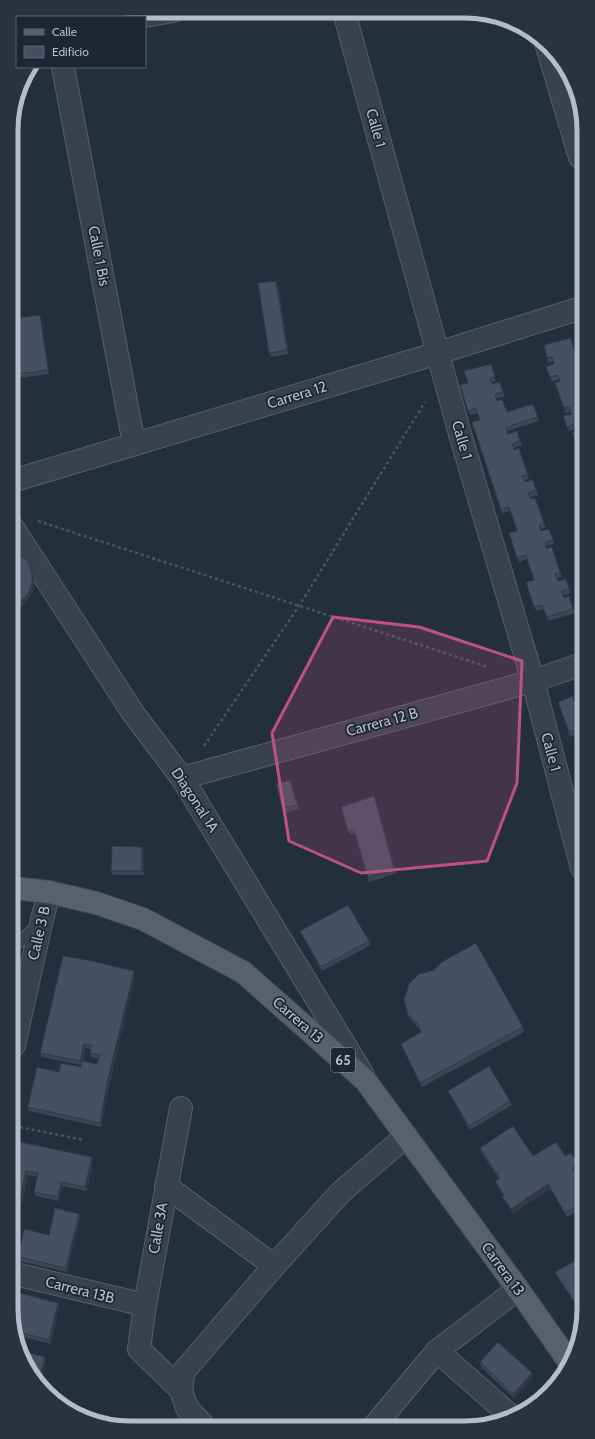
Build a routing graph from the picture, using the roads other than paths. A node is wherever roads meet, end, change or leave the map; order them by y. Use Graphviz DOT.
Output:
graph roads {
  1 [pos="346,18"];
  2 [pos="551,58"];
  3 [pos="63,68"];
  4 [pos="577,147"];
  5 [pos="577,310"];
  6 [pos="441,363"];
  7 [pos="134,444"];
  8 [pos="18,479"];
  9 [pos="18,537"];
  10 [pos="577,666"];
  11 [pos="533,681"];
  12 [pos="182,778"];
  13 [pos="577,835"];
  14 [pos="18,888"];
  15 [pos="49,892"];
  16 [pos="41,924"];
  17 [pos="18,943"];
  18 [pos="18,1027"];
  19 [pos="365,1080"];
  20 [pos="181,1108"];
  21 [pos="406,1136"];
  22 [pos="166,1186"];
  23 [pos="274,1266"];
  24 [pos="18,1275"];
  25 [pos="518,1289"];
  26 [pos="145,1306"];
  27 [pos="437,1351"];
  28 [pos="566,1357"];
  29 [pos="180,1390"];
  30 [pos="507,1412"];
  31 [pos="199,1421"];
  32 [pos="378,1421"];
  1 -- 6 [label="street, Calle 1"];
  2 -- 4 [label="street"];
  3 -- 7 [label="street, Calle 1 Bis"];
  5 -- 6 [label="street, Carrera 12"];
  6 -- 7 [label="street, Carrera 12"];
  6 -- 11 [label="street, Calle 1"];
  7 -- 8 [label="street, Carrera 12"];
  9 -- 12 [label="street, Diagonal 1A"];
  10 -- 11 [label="street, Carrera 12 B"];
  11 -- 12 [label="street, Carrera 12 B"];
  11 -- 13 [label="street, Calle 1"];
  12 -- 19 [label="street, Diagonal 1A"];
  14 -- 15 [label="main road, Carrera 13 / 65"];
  15 -- 16 [label="street, Calle 3 B"];
  15 -- 19 [label="main road, Carrera 13 / 65"];
  16 -- 17 [label="lane"];
  16 -- 18 [label="street, Calle 3 B"];
  19 -- 21 [label="main road, Carrera 13 / 65"];
  20 -- 22 [label="street, Calle 3A"];
  21 -- 23 [label="street"];
  21 -- 25 [label="main road, Carrera 13 / 65"];
  22 -- 23 [label="street"];
  22 -- 26 [label="street, Calle 3A"];
  23 -- 29 [label="street"];
  24 -- 26 [label="street, Carrera 13B"];
  25 -- 27 [label="street"];
  25 -- 28 [label="main road, Carrera 13 / 65"];
  26 -- 29 [label="street, Calle 3A"];
  27 -- 30 [label="street"];
  27 -- 32 [label="street"];
  29 -- 31 [label="street"];
}
